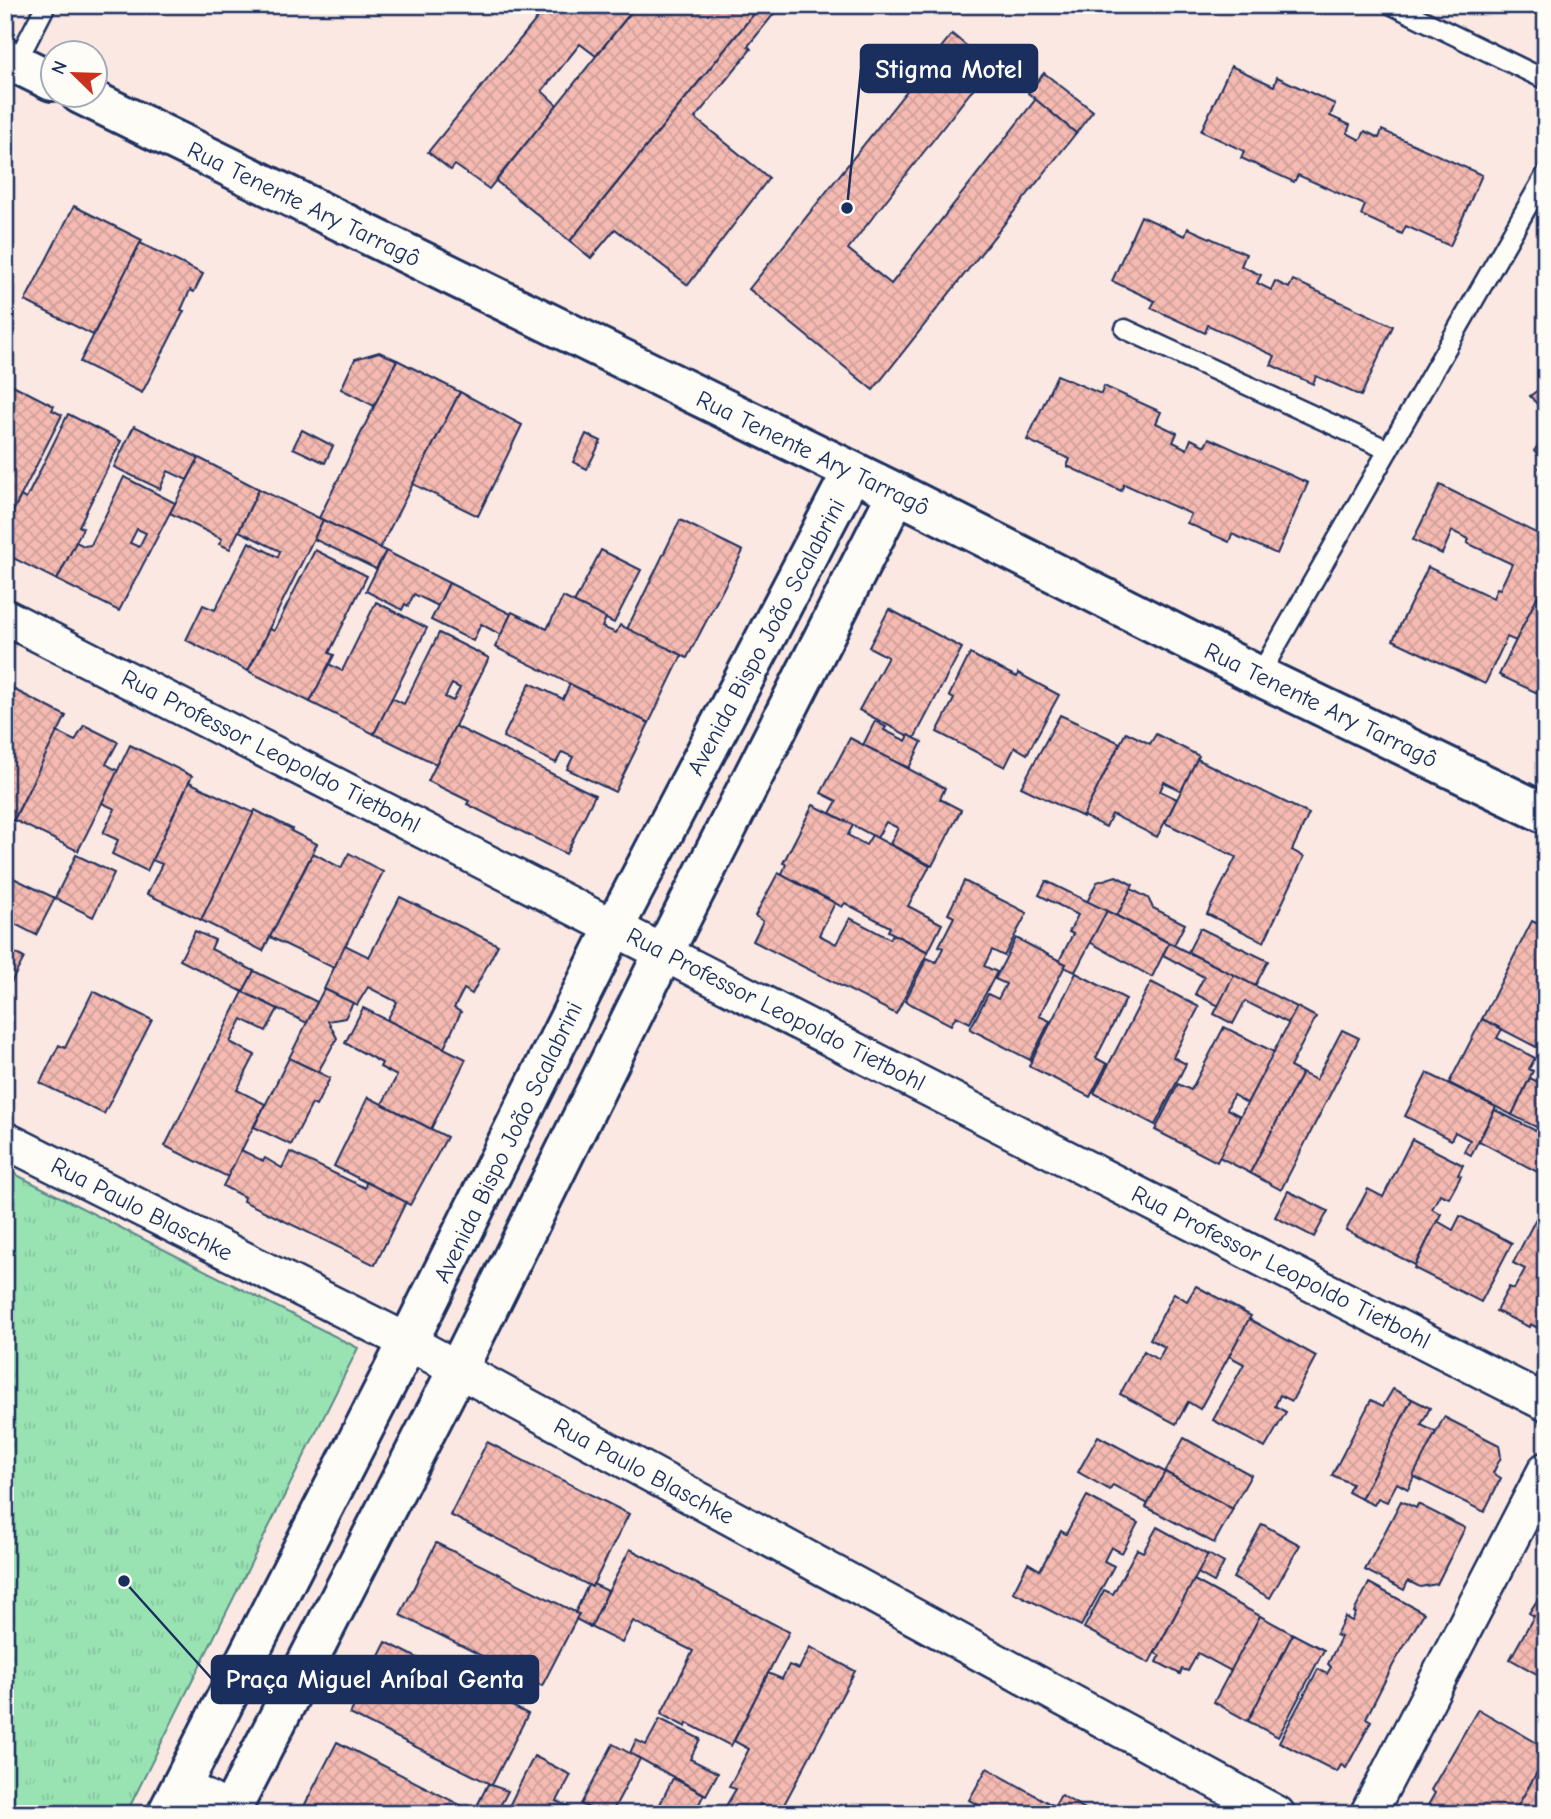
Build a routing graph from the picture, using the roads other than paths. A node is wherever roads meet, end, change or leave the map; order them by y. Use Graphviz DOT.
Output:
graph roads {
  1 [pos="46,5"];
  2 [pos="1392,5"];
  3 [pos="9,69"];
  4 [pos="38,77"];
  5 [pos="1546,80"];
  6 [pos="108,108"];
  7 [pos="1546,174"];
  8 [pos="1125,329"];
  9 [pos="1388,450"];
  10 [pos="852,472"];
  11 [pos="897,494"];
  12 [pos="5,617"];
  13 [pos="1259,676"];
  14 [pos="1546,814"];
  15 [pos="615,926"];
  16 [pos="664,951"];
  17 [pos="5,1140"];
  18 [pos="408,1342"];
  19 [pos="457,1369"];
  20 [pos="1546,1403"];
  21 [pos="1546,1470"];
  22 [pos="174,1800"];
  23 [pos="231,1813"];
  24 [pos="1277,1814"];
  25 [pos="1368,1814"];
  1 -- 3 [label="lane"];
  2 -- 5 [label="lane"];
  3 -- 4 [label="street"];
  6 -- 10 [label="street, Rua Tenente Ary Tarragô"];
  7 -- 9 [label="lane"];
  8 -- 9 [label="lane"];
  9 -- 13 [label="lane"];
  10 -- 11 [label="street, Rua Tenente Ary Tarragô"];
  10 -- 15 [label="street, Avenida Bispo João Scalabrini"];
  11 -- 13 [label="street, Rua Tenente Ary Tarragô"];
  11 -- 16 [label="street, Avenida Bispo João Scalabrini"];
  12 -- 15 [label="street, Rua Professor Leopoldo Tietbohl"];
  13 -- 14 [label="street, Rua Tenente Ary Tarragô"];
  15 -- 16 [label="street, Rua Professor Leopoldo Tietbohl"];
  15 -- 18 [label="street, Avenida Bispo João Scalabrini"];
  16 -- 19 [label="street, Avenida Bispo João Scalabrini"];
  16 -- 20 [label="street, Rua Professor Leopoldo Tietbohl"];
  17 -- 18 [label="street, Rua Paulo Blaschke"];
  18 -- 19 [label="street, Rua Paulo Blaschke"];
  18 -- 22 [label="street, Avenida Bispo João Scalabrini"];
  19 -- 23 [label="street, Avenida Bispo João Scalabrini"];
  19 -- 24 [label="street, Rua Paulo Blaschke"];
  21 -- 25 [label="street"];
  22 -- 23 [label="street"];
}
